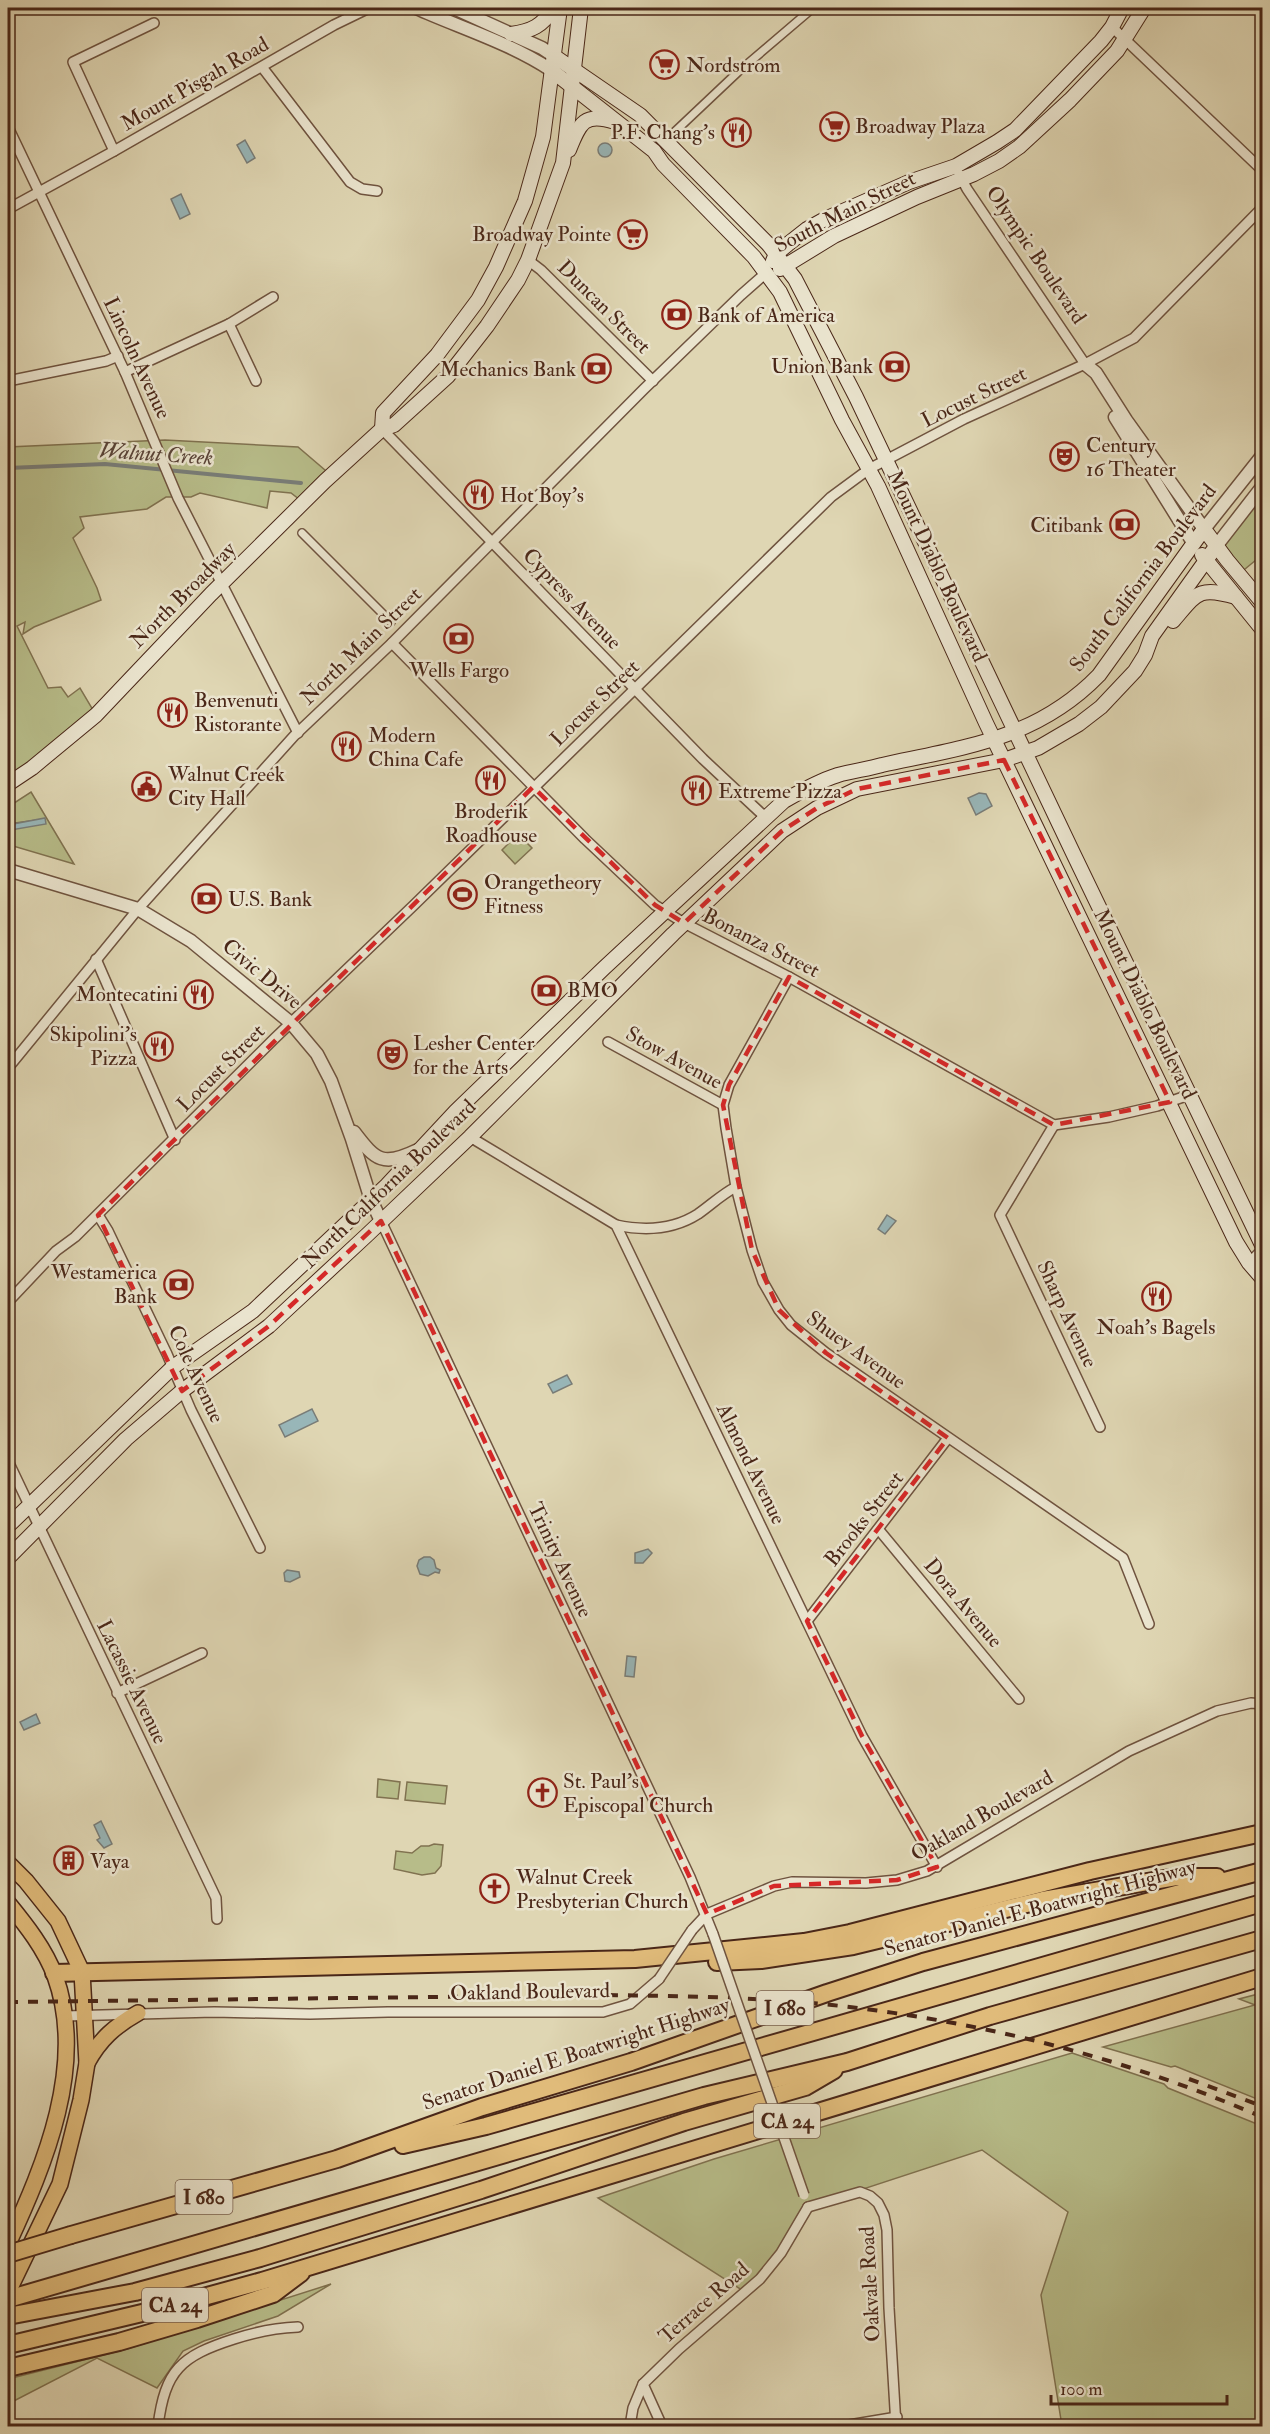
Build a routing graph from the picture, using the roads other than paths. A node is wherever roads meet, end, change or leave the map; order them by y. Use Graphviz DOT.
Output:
graph roads {
  1 [pos="369,8"];
  2 [pos="416,8"];
  3 [pos="454,8"];
  4 [pos="554,8"];
  5 [pos="560,8"];
  6 [pos="581,8"];
  7 [pos="813,8"];
  8 [pos="1122,8"];
  9 [pos="1144,8"];
  10 [pos="154,22"];
  11 [pos="1113,27"];
  12 [pos="511,34"];
  13 [pos="1126,39"];
  14 [pos="553,63"];
  15 [pos="262,67"];
  16 [pos="574,70"];
  17 [pos="572,85"];
  18 [pos="621,124"];
  19 [pos="8,127"];
  20 [pos="666,140"];
  21 [pos="114,151"];
  22 [pos="563,163"];
  23 [pos="956,166"];
  24 [pos="1263,170"];
  25 [pos="962,180"];
  26 [pos="377,191"];
  27 [pos="39,192"];
  28 [pos="1263,208"];
  29 [pos="8,209"];
  30 [pos="776,254"];
  31 [pos="528,260"];
  32 [pos="786,267"];
  33 [pos="766,273"];
  34 [pos="273,297"];
  35 [pos="229,324"];
  36 [pos="118,356"];
  37 [pos="1085,364"];
  38 [pos="125,372"];
  39 [pos="8,381"];
  40 [pos="256,381"];
  41 [pos="653,381"];
  42 [pos="381,429"];
  43 [pos="1263,456"];
  44 [pos="886,461"];
  45 [pos="870,469"];
  46 [pos="1263,487"];
  47 [pos="1204,529"];
  48 [pos="302,533"];
  49 [pos="493,543"];
  50 [pos="1194,544"];
  51 [pos="1217,545"];
  52 [pos="1206,560"];
  53 [pos="222,585"];
  54 [pos="1236,597"];
  55 [pos="1263,602"];
  56 [pos="391,622"];
  57 [pos="1263,628"];
  58 [pos="392,644"];
  59 [pos="1145,655"];
  60 [pos="635,689"];
  61 [pos="1015,732"];
  62 [pos="298,733"];
  63 [pos="994,740"];
  64 [pos="1025,753"];
  65 [pos="1004,760"];
  66 [pos="8,784"];
  67 [pos="533,788"];
  68 [pos="765,818"];
  69 [pos="8,870"];
  70 [pos="138,909"];
  71 [pos="665,913"];
  72 [pos="684,923"];
  73 [pos="96,959"];
  74 [pos="789,977"];
  75 [pos="291,1023"];
  76 [pos="608,1042"];
  77 [pos="8,1068"];
  78 [pos="1189,1095"];
  79 [pos="1170,1102"];
  80 [pos="723,1105"];
  81 [pos="346,1122"];
  82 [pos="1054,1125"];
  83 [pos="470,1137"];
  84 [pos="175,1140"];
  85 [pos="419,1150"];
  86 [pos="736,1187"];
  87 [pos="371,1200"];
  88 [pos="1247,1214"];
  89 [pos="98,1215"];
  90 [pos="1263,1220"];
  91 [pos="381,1221"];
  92 [pos="616,1225"];
  93 [pos="1263,1245"];
  94 [pos="1263,1250"];
  95 [pos="1249,1263"];
  96 [pos="1263,1278"];
  97 [pos="8,1302"];
  98 [pos="173,1367"];
  99 [pos="182,1391"];
  100 [pos="1100,1427"];
  101 [pos="948,1438"];
  102 [pos="8,1461"];
  103 [pos="29,1505"];
  104 [pos="8,1526"];
  105 [pos="39,1527"];
  106 [pos="879,1530"];
  107 [pos="260,1548"];
  108 [pos="8,1558"];
  109 [pos="807,1621"];
  110 [pos="1149,1624"];
  111 [pos="202,1653"];
  112 [pos="117,1693"];
  113 [pos="1019,1699"];
  114 [pos="1263,1704"];
  115 [pos="1263,1833"];
  116 [pos="8,1863"];
  117 [pos="937,1867"];
  118 [pos="1263,1871"];
  119 [pos="1239,1877"];
  120 [pos="8,1903"];
  121 [pos="1263,1904"];
  122 [pos="707,1914"];
  123 [pos="217,1919"];
  124 [pos="1263,1939"];
  125 [pos="635,1959"];
  126 [pos="82,1972"];
  127 [pos="54,1973"];
  128 [pos="1263,1977"];
  129 [pos="138,2013"];
  130 [pos="86,2014"];
  131 [pos="65,2016"];
  132 [pos="847,2062"];
  133 [pos="87,2063"];
  134 [pos="337,2159"];
  135 [pos="808,2207"];
  136 [pos="8,2244"];
  137 [pos="8,2253"];
  138 [pos="312,2266"];
  139 [pos="8,2292"];
  140 [pos="8,2299"];
  141 [pos="8,2316"];
  142 [pos="298,2327"];
  143 [pos="8,2344"];
  144 [pos="15,2366"];
  145 [pos="643,2384"];
  146 [pos="896,2422"];
  147 [pos="158,2427"];
  148 [pos="630,2427"];
  149 [pos="662,2427"];
  150 [pos="843,2427"];
  1 -- 15 [label="street, Mount Pisgah Road"];
  2 -- 14 [label="street, Mount Diablo Boulevard"];
  3 -- 12 [label="street, Mount Diablo Boulevard"];
  4 -- 12 [label="main road"];
  5 -- 14 [label="main road, North Broadway"];
  6 -- 16 [label="main road, North Broadway"];
  7 -- 20 [label="street"];
  8 -- 11 [label="main road, South Main Street"];
  9 -- 13 [label="main road, South Main Street"];
  10 -- 21 [label="street"];
  11 -- 13 [label="street"];
  11 -- 23 [label="main road, South Main Street"];
  12 -- 14 [label="street, Mount Diablo Boulevard"];
  13 -- 24 [label="street"];
  13 -- 25 [label="main road, South Main Street"];
  14 -- 16 [label="main road, Mount Diablo Boulevard"];
  14 -- 17 [label="main road, Mount Diablo Boulevard"];
  14 -- 42 [label="main road, North Broadway"];
  15 -- 21 [label="street, Mount Pisgah Road"];
  15 -- 26 [label="street"];
  16 -- 17 [label="main road, North Broadway"];
  16 -- 20 [label="main road, Mount Diablo Boulevard"];
  17 -- 18 [label="main road, Mount Diablo Boulevard"];
  17 -- 22 [label="main road, North Broadway"];
  18 -- 22 [label="main road"];
  18 -- 33 [label="main road, Mount Diablo Boulevard"];
  19 -- 27 [label="street, Lincoln Avenue"];
  20 -- 30 [label="main road, Mount Diablo Boulevard"];
  21 -- 27 [label="street, Mount Pisgah Road"];
  22 -- 31 [label="main road, North Broadway"];
  23 -- 25 [label="street, Olympic Boulevard"];
  23 -- 30 [label="main road, South Main Street"];
  25 -- 32 [label="main road, South Main Street"];
  25 -- 37 [label="street, Olympic Boulevard"];
  27 -- 29 [label="street, Mount Pisgah Road"];
  27 -- 36 [label="street, Lincoln Avenue"];
  28 -- 37 [label="street, Locust Street"];
  30 -- 32 [label="main road, Mount Diablo Boulevard"];
  30 -- 33 [label="main road, South Main Street"];
  31 -- 41 [label="street, Duncan Street"];
  31 -- 42 [label="main road, North Broadway"];
  32 -- 33 [label="main road, South Main Street"];
  32 -- 44 [label="main road, Mount Diablo Boulevard"];
  33 -- 41 [label="street, North Main Street"];
  33 -- 45 [label="main road, Mount Diablo Boulevard"];
  34 -- 35 [label="street"];
  35 -- 38 [label="street"];
  35 -- 40 [label="street"];
  36 -- 38 [label="street, Lincoln Avenue"];
  36 -- 39 [label="street"];
  37 -- 44 [label="street, Locust Street"];
  37 -- 47 [label="street, Olympic Boulevard"];
  37 -- 50 [label="street, Olympic Boulevard"];
  38 -- 53 [label="street, Lincoln Avenue"];
  41 -- 49 [label="street, North Main Street"];
  42 -- 49 [label="street, Cypress Avenue"];
  42 -- 53 [label="main road, North Broadway"];
  43 -- 47 [label="street, South California Boulevard"];
  44 -- 45 [label="street, Locust Street"];
  44 -- 61 [label="main road, Mount Diablo Boulevard"];
  45 -- 60 [label="street, Locust Street"];
  45 -- 63 [label="main road, Mount Diablo Boulevard"];
  46 -- 51 [label="street, South California Boulevard"];
  47 -- 50 [label="main road, South California Boulevard"];
  47 -- 51 [label="main road, Olympic Boulevard"];
  48 -- 56 [label="street"];
  49 -- 58 [label="street, North Main Street"];
  49 -- 60 [label="street, Cypress Avenue"];
  50 -- 52 [label="main road, Olympic Boulevard"];
  50 -- 61 [label="main road, South California Boulevard"];
  51 -- 52 [label="main road, South California Boulevard"];
  51 -- 55 [label="main road, Olympic Boulevard"];
  52 -- 54 [label="main road, Olympic Boulevard"];
  52 -- 59 [label="main road, South California Boulevard"];
  53 -- 62 [label="street, Lincoln Avenue"];
  53 -- 66 [label="main road, North Broadway"];
  54 -- 57 [label="main road, Olympic Boulevard"];
  54 -- 59 [label="main road"];
  58 -- 62 [label="street, North Main Street"];
  58 -- 67 [label="street, Bonanza Street"];
  59 -- 64 [label="main road, South California Boulevard"];
  60 -- 67 [label="street, Locust Street"];
  60 -- 68 [label="street, Cypress Avenue"];
  61 -- 63 [label="main road, North California Boulevard"];
  61 -- 64 [label="main road, Mount Diablo Boulevard"];
  62 -- 70 [label="street, North Main Street"];
  63 -- 65 [label="main road, Mount Diablo Boulevard"];
  63 -- 68 [label="main road, North California Boulevard"];
  64 -- 65 [label="main road, North California Boulevard"];
  64 -- 78 [label="main road, Mount Diablo Boulevard"];
  65 -- 72 [label="main road, North California Boulevard"];
  65 -- 79 [label="main road, Mount Diablo Boulevard"];
  67 -- 71 [label="street, Bonanza Street"];
  67 -- 75 [label="street, Locust Street"];
  68 -- 71 [label="main road, North California Boulevard"];
  69 -- 70 [label="street, Civic Drive"];
  70 -- 73 [label="street, North Main Street"];
  70 -- 75 [label="street, Civic Drive"];
  71 -- 72 [label="street, Bonanza Street"];
  71 -- 85 [label="main road, North California Boulevard"];
  72 -- 74 [label="street, Bonanza Street"];
  72 -- 83 [label="main road, North California Boulevard"];
  73 -- 77 [label="street, North Main Street"];
  73 -- 84 [label="street"];
  74 -- 80 [label="street, Shuey Avenue"];
  74 -- 82 [label="street, Bonanza Street"];
  75 -- 81 [label="street, Civic Drive"];
  75 -- 84 [label="street, Locust Street"];
  76 -- 80 [label="street, Stow Avenue"];
  78 -- 79 [label="street"];
  78 -- 88 [label="main road, Mount Diablo Boulevard"];
  79 -- 82 [label="street"];
  79 -- 95 [label="main road, Mount Diablo Boulevard"];
  80 -- 86 [label="street, Shuey Avenue"];
  81 -- 85 [label="street"];
  81 -- 87 [label="street, Civic Drive"];
  82 -- 100 [label="street, Sharp Avenue"];
  83 -- 91 [label="main road, North California Boulevard"];
  83 -- 92 [label="street"];
  84 -- 89 [label="street, Locust Street"];
  85 -- 87 [label="main road, North California Boulevard"];
  86 -- 92 [label="street"];
  86 -- 101 [label="street, Shuey Avenue"];
  87 -- 91 [label="street, Civic Drive"];
  87 -- 98 [label="main road, North California Boulevard"];
  88 -- 90 [label="main road"];
  88 -- 93 [label="main road, Mount Diablo Boulevard"];
  89 -- 97 [label="street, Locust Street"];
  89 -- 98 [label="street, Cole Avenue"];
  91 -- 99 [label="main road, North California Boulevard"];
  91 -- 122 [label="street, Trinity Avenue"];
  92 -- 109 [label="street, Almond Avenue"];
  94 -- 95 [label="street"];
  95 -- 96 [label="main road, Mount Diablo Boulevard"];
  98 -- 99 [label="street, Cole Avenue"];
  98 -- 103 [label="main road, North California Boulevard"];
  99 -- 105 [label="main road, North California Boulevard"];
  99 -- 107 [label="street, Cole Avenue"];
  101 -- 106 [label="street, Brooks Street"];
  101 -- 110 [label="street, Shuey Avenue"];
  102 -- 103 [label="street, Lacassie Avenue"];
  103 -- 104 [label="main road, North California Boulevard"];
  103 -- 105 [label="street, Lacassie Avenue"];
  105 -- 108 [label="main road, North California Boulevard"];
  105 -- 112 [label="street, Lacassie Avenue"];
  106 -- 109 [label="street, Brooks Street"];
  106 -- 113 [label="street, Dora Avenue"];
  109 -- 117 [label="street, Almond Avenue"];
  111 -- 112 [label="street"];
  112 -- 123 [label="street, Lacassie Avenue"];
  114 -- 117 [label="street, Oakland Boulevard"];
  115 -- 125 [label="highway"];
  116 -- 126 [label="highway"];
  117 -- 122 [label="street, Oakland Boulevard"];
  118 -- 119 [label="highway, Senator Daniel E Boatwright Highway / I 680"];
  119 -- 125 [label="highway"];
  119 -- 134 [label="highway, Senator Daniel E Boatwright Highway / I 680"];
  120 -- 127 [label="highway"];
  121 -- 134 [label="highway"];
  122 -- 129 [label="street, Oakland Boulevard, bridge"];
  122 -- 135 [label="street, bridge"];
  124 -- 132 [label="highway, I 680"];
  125 -- 126 [label="highway"];
  126 -- 127 [label="highway"];
  126 -- 130 [label="highway"];
  127 -- 131 [label="highway"];
  128 -- 138 [label="highway, CA 24"];
  129 -- 130 [label="street, Oakland Boulevard"];
  129 -- 133 [label="highway"];
  130 -- 131 [label="street, Oakland Boulevard"];
  130 -- 133 [label="highway"];
  131 -- 136 [label="highway"];
  132 -- 140 [label="highway, I 680"];
  132 -- 141 [label="highway"];
  133 -- 139 [label="highway"];
  134 -- 137 [label="highway, Senator Daniel E Boatwright Highway / I 680, bridge"];
  135 -- 145 [label="street, Terrace Road"];
  135 -- 146 [label="street, Oakvale Road"];
  138 -- 143 [label="highway, CA 24"];
  138 -- 144 [label="highway"];
  142 -- 147 [label="street"];
  145 -- 148 [label="street, Terrace Road"];
  145 -- 149 [label="street"];
  146 -- 150 [label="street"];
}
